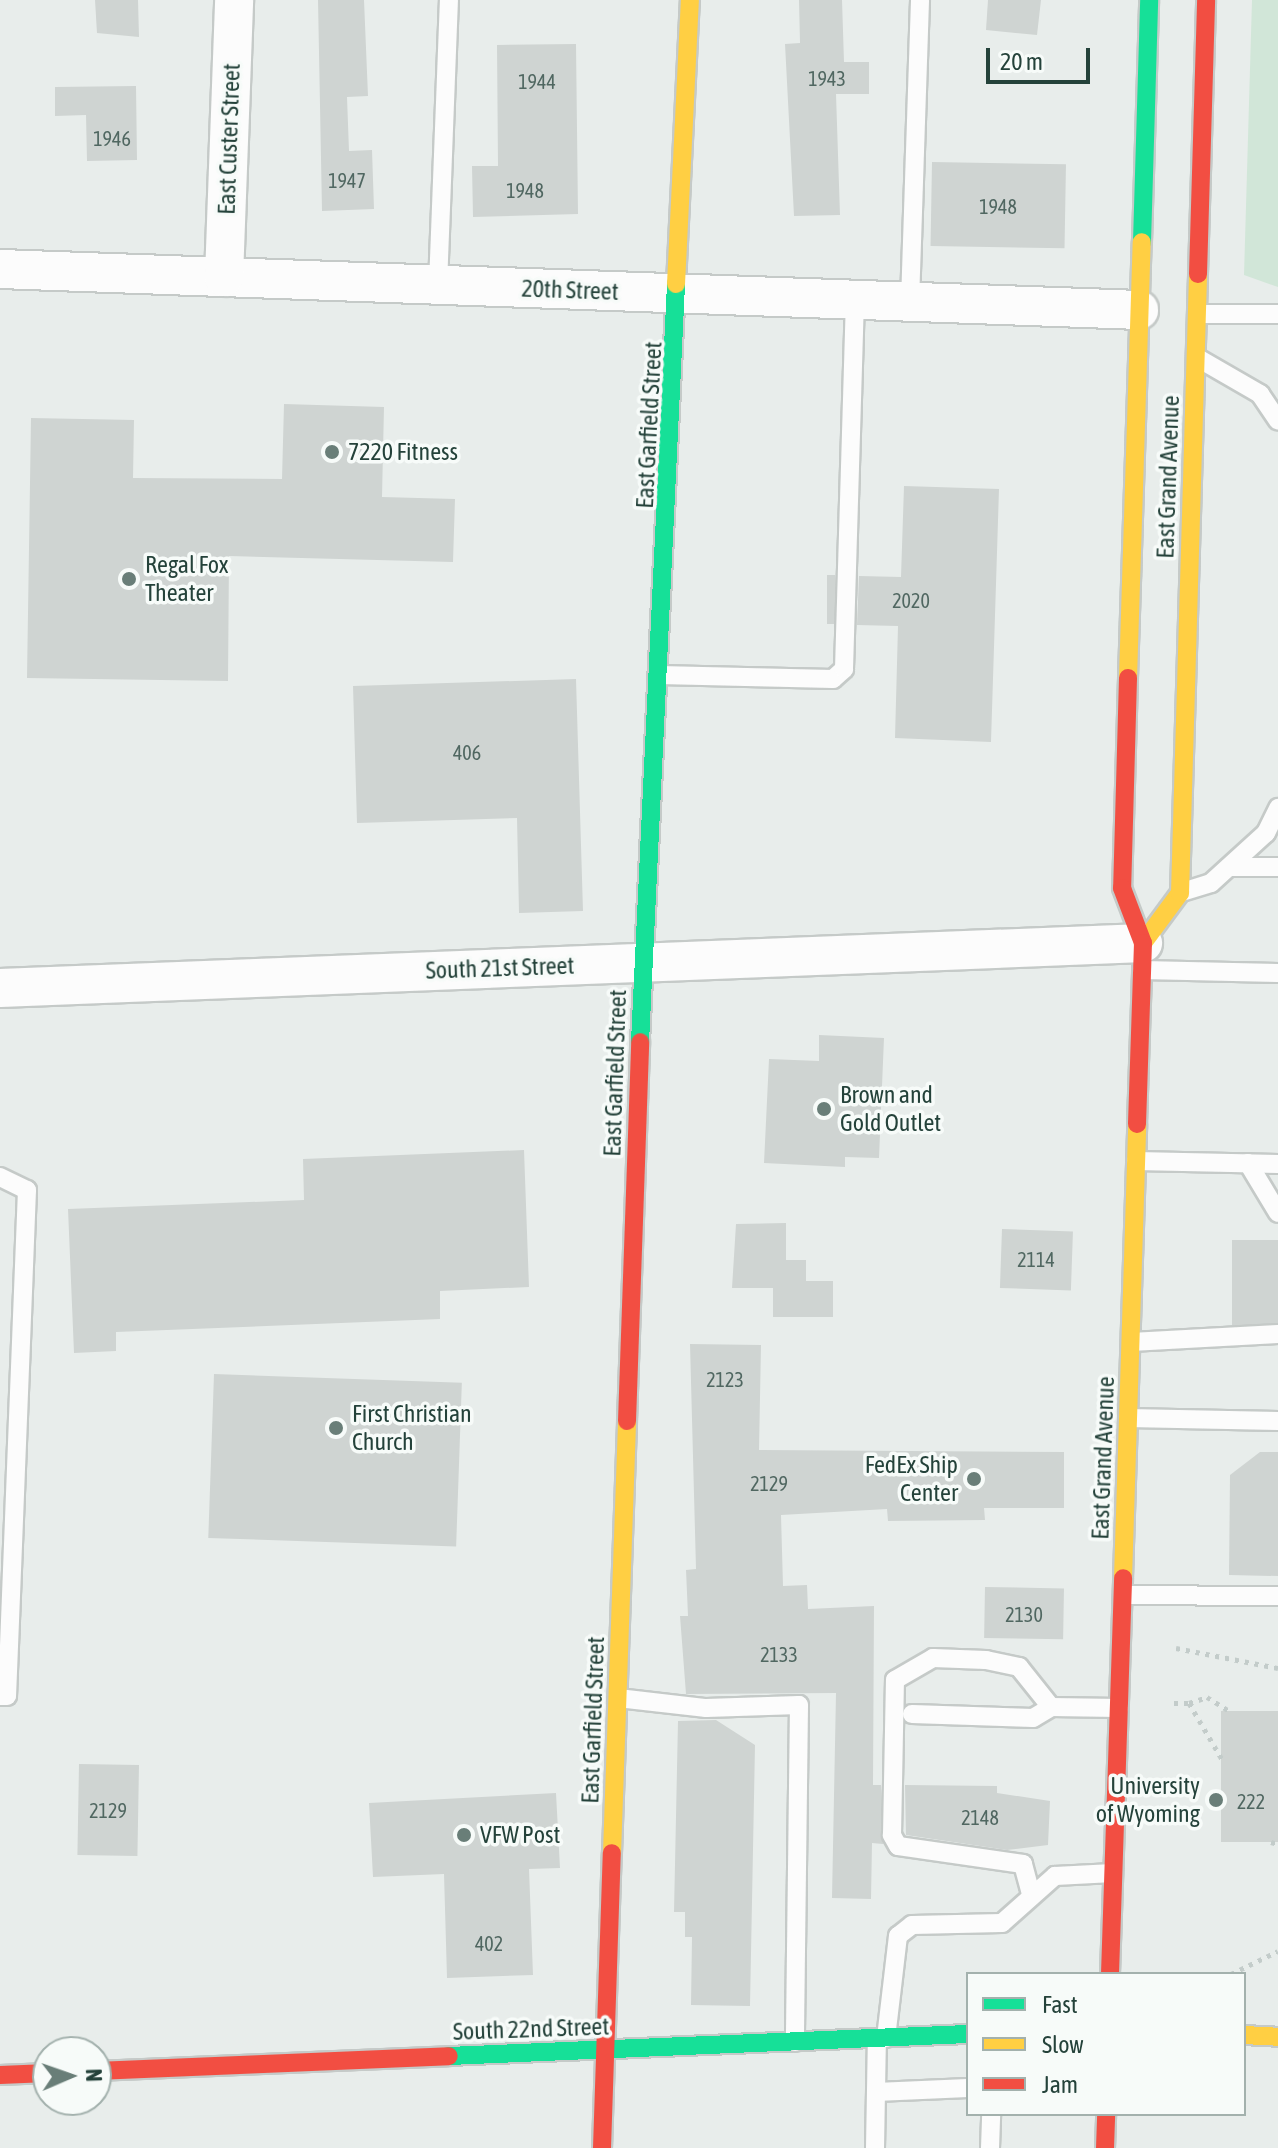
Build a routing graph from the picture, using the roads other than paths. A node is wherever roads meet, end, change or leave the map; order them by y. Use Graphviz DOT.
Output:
graph roads {
  1 [pos="234,0"];
  2 [pos="449,0"];
  3 [pos="690,0"];
  4 [pos="920,0"];
  5 [pos="1149,0"];
  6 [pos="1206,0"];
  7 [pos="0,269"];
  8 [pos="224,277"];
  9 [pos="438,285"];
  10 [pos="680,294"];
  11 [pos="855,300"];
  12 [pos="910,302"];
  13 [pos="1139,310"];
  14 [pos="1197,314"];
  15 [pos="1278,314"];
  16 [pos="1196,357"];
  17 [pos="1278,421"];
  18 [pos="659,675"];
  19 [pos="1278,808"];
  20 [pos="1229,867"];
  21 [pos="1278,867"];
  22 [pos="1180,893"];
  23 [pos="1143,957"];
  24 [pos="643,962"];
  25 [pos="1278,973"];
  26 [pos="0,988"];
  27 [pos="1136,1161"];
  28 [pos="1248,1163"];
  29 [pos="1278,1164"];
  30 [pos="0,1177"];
  31 [pos="1278,1213"];
  32 [pos="1278,1334"];
  33 [pos="1131,1342"];
  34 [pos="1128,1418"];
  35 [pos="1278,1421"];
  36 [pos="1123,1595"];
  37 [pos="1278,1596"];
  38 [pos="0,1696"];
  39 [pos="618,1698"];
  40 [pos="1051,1707"];
  41 [pos="1119,1708"];
  42 [pos="912,1714"];
  43 [pos="1114,1873"];
  44 [pos="1031,1894"];
  45 [pos="1110,1972"];
  46 [pos="966,2034"];
  47 [pos="1246,2035"];
  48 [pos="1278,2037"];
  49 [pos="882,2038"];
  50 [pos="795,2042"];
  51 [pos="606,2050"];
  52 [pos="112,2070"];
  53 [pos="32,2074"];
  54 [pos="0,2076"];
  55 [pos="966,2088"];
  56 [pos="876,2092"];
  57 [pos="991,2116"];
  58 [pos="1106,2116"];
  59 [pos="602,2148"];
  60 [pos="875,2148"];
  61 [pos="990,2148"];
  62 [pos="1105,2148"];
  1 -- 8 [label="street, East Custer Street"];
  2 -- 9 [label="lane"];
  3 -- 10 [label="street, East Garfield Street"];
  4 -- 12 [label="lane"];
  5 -- 13 [label="street, East Grand Avenue"];
  6 -- 14 [label="street, East Grand Avenue"];
  7 -- 8 [label="street, 20th Street"];
  8 -- 9 [label="street, 20th Street"];
  9 -- 10 [label="street, 20th Street"];
  10 -- 11 [label="street, 20th Street"];
  10 -- 18 [label="street, East Garfield Street"];
  11 -- 12 [label="street, 20th Street"];
  11 -- 18 [label="lane"];
  12 -- 13 [label="street, 20th Street"];
  13 -- 23 [label="street, East Grand Avenue"];
  14 -- 15 [label="lane"];
  14 -- 16 [label="street, East Grand Avenue"];
  16 -- 17 [label="lane"];
  16 -- 22 [label="street, East Grand Avenue"];
  18 -- 24 [label="street, East Garfield Street"];
  19 -- 20 [label="lane"];
  20 -- 21 [label="lane"];
  20 -- 22 [label="lane"];
  22 -- 23 [label="street"];
  23 -- 24 [label="street, South 21st Street"];
  23 -- 25 [label="lane"];
  23 -- 27 [label="street, East Grand Avenue"];
  24 -- 26 [label="street, South 21st Street"];
  24 -- 39 [label="street, East Garfield Street"];
  27 -- 28 [label="lane"];
  27 -- 33 [label="street, East Grand Avenue"];
  28 -- 29 [label="lane"];
  28 -- 31 [label="lane"];
  30 -- 38 [label="lane"];
  32 -- 33 [label="lane"];
  33 -- 34 [label="street, East Grand Avenue"];
  34 -- 35 [label="lane"];
  34 -- 36 [label="street, East Grand Avenue"];
  36 -- 37 [label="lane"];
  36 -- 41 [label="street, East Grand Avenue"];
  39 -- 50 [label="lane"];
  39 -- 51 [label="street, East Garfield Street"];
  40 -- 41 [label="lane"];
  40 -- 42 [label="lane"];
  40 -- 44 [label="lane"];
  41 -- 43 [label="street, East Grand Avenue"];
  43 -- 44 [label="lane"];
  43 -- 45 [label="street, East Grand Avenue"];
  44 -- 49 [label="lane"];
  46 -- 49 [label="street, South 22nd Street"];
  47 -- 48 [label="street"];
  49 -- 50 [label="street, South 22nd Street"];
  49 -- 56 [label="lane"];
  50 -- 51 [label="street, South 22nd Street"];
  51 -- 52 [label="street, South 22nd Street"];
  51 -- 59 [label="street, East Garfield Street"];
  53 -- 54 [label="street"];
  55 -- 56 [label="lane"];
  56 -- 60 [label="lane"];
  57 -- 61 [label="lane"];
  58 -- 62 [label="street"];
}
